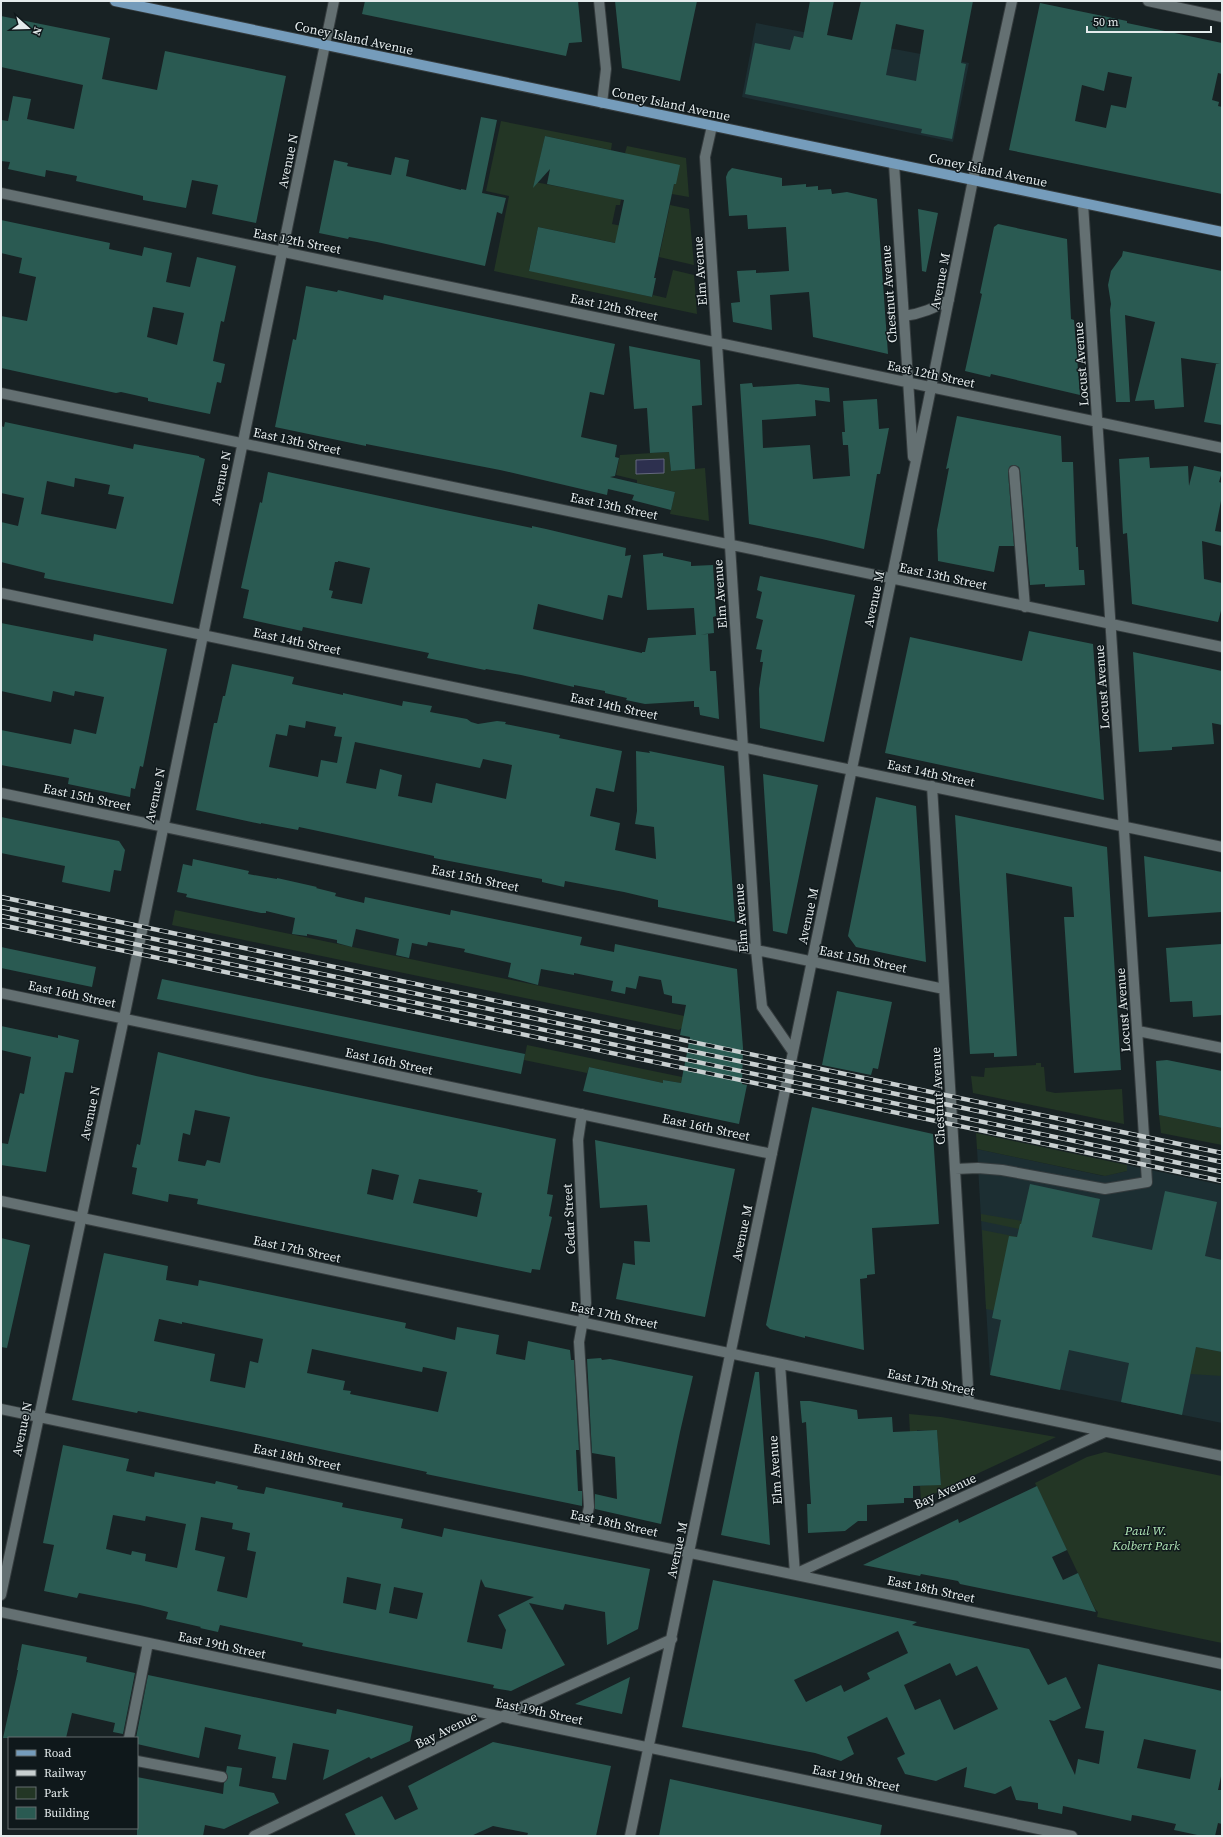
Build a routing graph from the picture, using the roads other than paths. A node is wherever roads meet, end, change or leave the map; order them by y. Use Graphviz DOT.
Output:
graph roads {
  1 [pos="115,1"];
  2 [pos="334,1"];
  3 [pos="599,1"];
  4 [pos="1012,1"];
  5 [pos="1148,1"];
  6 [pos="1222,17"];
  7 [pos="325,45"];
  8 [pos="602,103"];
  9 [pos="712,126"];
  10 [pos="894,164"];
  11 [pos="973,180"];
  12 [pos="1,193"];
  13 [pos="1084,204"];
  14 [pos="1222,232"];
  15 [pos="282,251"];
  16 [pos="949,300"];
  17 [pos="904,316"];
  18 [pos="717,342"];
  19 [pos="908,382"];
  20 [pos="932,387"];
  21 [pos="1,393"];
  22 [pos="1098,422"];
  23 [pos="241,443"];
  24 [pos="1222,448"];
  25 [pos="914,470"];
  26 [pos="1014,472"];
  27 [pos="730,544"];
  28 [pos="892,578"];
  29 [pos="1,592"];
  30 [pos="1025,606"];
  31 [pos="1111,624"];
  32 [pos="202,634"];
  33 [pos="1222,648"];
  34 [pos="743,746"];
  35 [pos="852,770"];
  36 [pos="932,786"];
  37 [pos="1,793"];
  38 [pos="162,826"];
  39 [pos="1124,827"];
  40 [pos="1222,847"];
  41 [pos="756,950"];
  42 [pos="812,962"];
  43 [pos="944,989"];
  44 [pos="1,993"];
  45 [pos="124,1018"];
  46 [pos="1138,1031"];
  47 [pos="1222,1048"];
  48 [pos="793,1052"];
  49 [pos="582,1114"];
  50 [pos="772,1154"];
  51 [pos="955,1169"];
  52 [pos="1,1200"];
  53 [pos="81,1217"];
  54 [pos="583,1322"];
  55 [pos="731,1352"];
  56 [pos="780,1364"];
  57 [pos="969,1403"];
  58 [pos="1,1408"];
  59 [pos="38,1416"];
  60 [pos="1105,1432"];
  61 [pos="1222,1456"];
  62 [pos="584,1530"];
  63 [pos="690,1552"];
  64 [pos="795,1574"];
  65 [pos="1,1594"];
  66 [pos="1,1612"];
  67 [pos="672,1639"];
  68 [pos="148,1643"];
  69 [pos="1222,1664"];
  70 [pos="502,1717"];
  71 [pos="129,1737"];
  72 [pos="649,1747"];
  73 [pos="138,1761"];
  74 [pos="222,1777"];
  75 [pos="254,1836"];
  76 [pos="630,1836"];
  77 [pos="1072,1836"];
  1 -- 7 [label="main road, Coney Island Avenue"];
  2 -- 7 [label="street, Avenue N"];
  3 -- 8 [label="street"];
  4 -- 11 [label="street, Avenue M"];
  5 -- 6 [label="street"];
  7 -- 8 [label="main road, Coney Island Avenue"];
  7 -- 15 [label="street, Avenue N"];
  8 -- 9 [label="main road, Coney Island Avenue"];
  9 -- 10 [label="main road, Coney Island Avenue"];
  9 -- 18 [label="street, Elm Avenue"];
  10 -- 11 [label="main road, Coney Island Avenue"];
  10 -- 17 [label="street, Chestnut Avenue"];
  11 -- 13 [label="main road, Coney Island Avenue"];
  11 -- 16 [label="street, Avenue M"];
  12 -- 15 [label="street, East 12th Street"];
  13 -- 14 [label="main road, Coney Island Avenue"];
  13 -- 22 [label="street, Locust Avenue"];
  15 -- 18 [label="street, East 12th Street"];
  15 -- 23 [label="street, Avenue N"];
  16 -- 17 [label="street"];
  16 -- 20 [label="street, Avenue M"];
  17 -- 19 [label="street, Chestnut Avenue"];
  18 -- 19 [label="street, East 12th Street"];
  18 -- 27 [label="street, Elm Avenue"];
  19 -- 20 [label="street, East 12th Street"];
  19 -- 25 [label="street, Chestnut Avenue"];
  20 -- 22 [label="street, East 12th Street"];
  20 -- 25 [label="street, Avenue M"];
  21 -- 23 [label="street, East 13th Street"];
  22 -- 24 [label="street, East 12th Street"];
  22 -- 31 [label="street, Locust Avenue"];
  23 -- 27 [label="street, East 13th Street"];
  23 -- 32 [label="street, Avenue N"];
  25 -- 28 [label="street, Avenue M"];
  26 -- 30 [label="street"];
  27 -- 28 [label="street, East 13th Street"];
  27 -- 34 [label="street, Elm Avenue"];
  28 -- 30 [label="street, East 13th Street"];
  28 -- 35 [label="street, Avenue M"];
  29 -- 32 [label="street, East 14th Street"];
  30 -- 31 [label="street, East 13th Street"];
  31 -- 33 [label="street, East 13th Street"];
  31 -- 39 [label="street, Locust Avenue"];
  32 -- 34 [label="street, East 14th Street"];
  32 -- 38 [label="street, Avenue N"];
  34 -- 35 [label="street, East 14th Street"];
  34 -- 41 [label="street, Elm Avenue"];
  35 -- 36 [label="street, East 14th Street"];
  35 -- 42 [label="street, Avenue M"];
  36 -- 39 [label="street, East 14th Street"];
  36 -- 43 [label="street, Chestnut Avenue"];
  37 -- 38 [label="street, East 15th Street"];
  38 -- 41 [label="street, East 15th Street"];
  38 -- 45 [label="street, Avenue N"];
  39 -- 40 [label="street, East 14th Street"];
  39 -- 46 [label="street, Locust Avenue"];
  41 -- 42 [label="street, East 15th Street"];
  41 -- 48 [label="street, Elm Avenue"];
  42 -- 43 [label="street, East 15th Street"];
  42 -- 48 [label="street, Avenue M"];
  43 -- 51 [label="street, Chestnut Avenue"];
  44 -- 45 [label="street, East 16th Street"];
  45 -- 49 [label="street, East 16th Street"];
  45 -- 53 [label="street, Avenue N"];
  46 -- 47 [label="street"];
  46 -- 51 [label="street, Locust Avenue"];
  48 -- 50 [label="street, Avenue M"];
  49 -- 50 [label="street, East 16th Street"];
  49 -- 54 [label="street, Cedar Street"];
  50 -- 55 [label="street, Avenue M"];
  51 -- 57 [label="street, Chestnut Avenue"];
  52 -- 53 [label="street, East 17th Street"];
  53 -- 54 [label="street, East 17th Street"];
  53 -- 59 [label="street, Avenue N"];
  54 -- 55 [label="street, East 17th Street"];
  54 -- 62 [label="street, Cedar Street"];
  55 -- 56 [label="street, East 17th Street"];
  55 -- 63 [label="street, Avenue M"];
  56 -- 57 [label="street, East 17th Street"];
  56 -- 64 [label="street, Elm Avenue"];
  57 -- 60 [label="street, East 17th Street"];
  58 -- 59 [label="street, East 18th Street"];
  59 -- 62 [label="street, East 18th Street"];
  59 -- 65 [label="street, Avenue N"];
  60 -- 61 [label="street, East 17th Street"];
  60 -- 64 [label="street, Bay Avenue"];
  62 -- 63 [label="street, East 18th Street"];
  63 -- 64 [label="street, East 18th Street"];
  63 -- 67 [label="street, Avenue M"];
  64 -- 69 [label="street, East 18th Street"];
  66 -- 68 [label="street, East 19th Street"];
  67 -- 70 [label="street, Bay Avenue"];
  67 -- 72 [label="street, Avenue M"];
  68 -- 70 [label="street, East 19th Street"];
  68 -- 71 [label="street"];
  70 -- 72 [label="street, East 19th Street"];
  70 -- 75 [label="street, Bay Avenue"];
  72 -- 76 [label="street, Avenue M"];
  72 -- 77 [label="street, East 19th Street"];
  73 -- 74 [label="street"];
}
